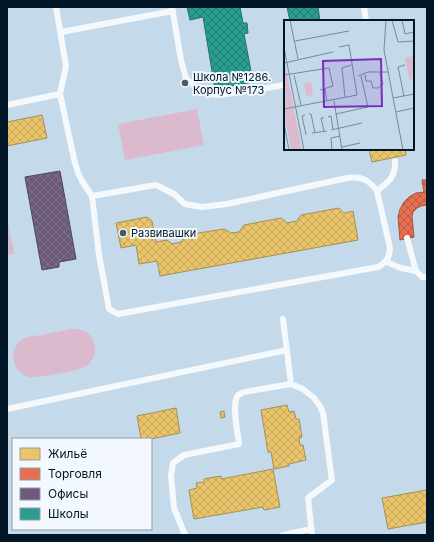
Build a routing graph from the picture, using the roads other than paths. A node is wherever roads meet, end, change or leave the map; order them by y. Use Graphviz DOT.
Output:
graph roads {
  1 [pos="56,7"];
  2 [pos="364,7"];
  3 [pos="172,9"];
  4 [pos="366,20"];
  5 [pos="61,32"];
  6 [pos="284,84"];
  7 [pos="60,94"];
  8 [pos="7,105"];
  9 [pos="395,161"];
  10 [pos="377,191"];
  11 [pos="92,196"];
  12 [pos="407,238"];
  13 [pos="386,262"];
  14 [pos="416,271"];
  15 [pos="427,277"];
  16 [pos="283,319"];
  17 [pos="287,350"];
  18 [pos="291,384"];
  19 [pos="7,409"];
  20 [pos="312,532"];
  21 [pos="185,535"];
  22 [pos="283,535"];
  1 -- 5 [label="lane"];
  2 -- 4 [label="lane"];
  3 -- 5 [label="lane"];
  3 -- 6 [label="lane"];
  5 -- 7 [label="lane"];
  7 -- 8 [label="lane"];
  7 -- 11 [label="lane"];
  9 -- 10 [label="lane"];
  10 -- 11 [label="lane"];
  10 -- 13 [label="lane"];
  11 -- 13 [label="lane"];
  12 -- 14 [label="lane"];
  13 -- 14 [label="lane"];
  14 -- 15 [label="lane"];
  16 -- 17 [label="lane"];
  17 -- 18 [label="lane"];
  17 -- 19 [label="lane"];
  18 -- 20 [label="lane"];
  18 -- 21 [label="lane"];
  20 -- 22 [label="lane"];
}
